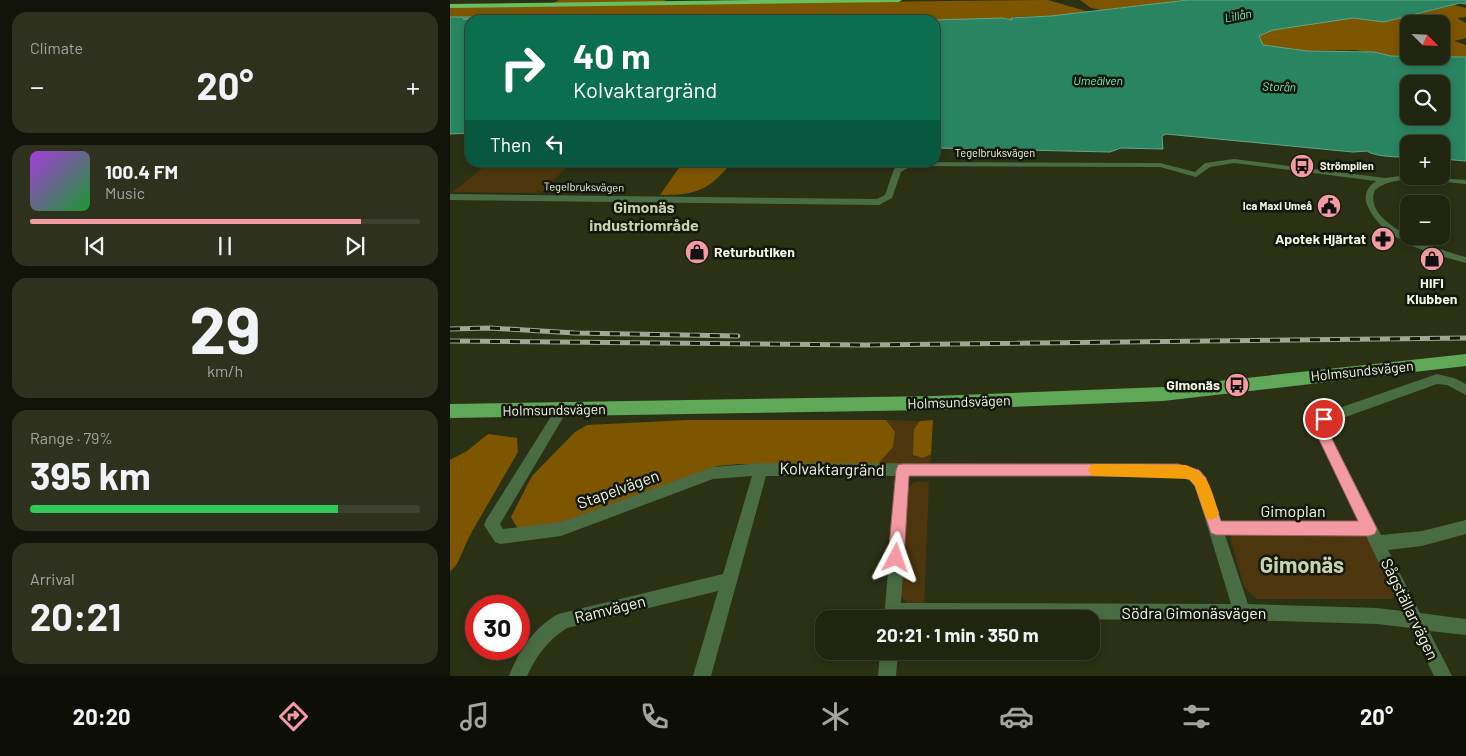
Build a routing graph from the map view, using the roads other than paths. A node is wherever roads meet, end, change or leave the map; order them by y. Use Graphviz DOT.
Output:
graph roads {
  1 [pos="899,0"];
  2 [pos="831,1"];
  3 [pos="450,6"];
  4 [pos="940,164"];
  5 [pos="900,167"];
  6 [pos="1385,180"];
  7 [pos="1466,182"];
  8 [pos="450,197"];
  9 [pos="1466,260"];
  10 [pos="1466,360"];
  11 [pos="1466,390"];
  12 [pos="450,411"];
  13 [pos="561,411"];
  14 [pos="761,469"];
  15 [pos="903,470"];
  16 [pos="1466,527"];
  17 [pos="1216,528"];
  18 [pos="1373,536"];
  19 [pos="728,580"];
  20 [pos="892,610"];
  21 [pos="1242,612"];
  22 [pos="1100,613"];
  23 [pos="1415,620"];
  24 [pos="1466,627"];
  25 [pos="888,660"];
  26 [pos="518,676"];
  27 [pos="702,676"];
  28 [pos="887,676"];
  29 [pos="1443,676"];
  1 -- 2 [label="highway"];
  2 -- 3 [label="highway"];
  4 -- 6 [label="street, Tegelbruksvägen"];
  5 -- 8 [label="street, Tegelbruksvägen"];
  6 -- 7 [label="street, Tegelbruksvägen"];
  6 -- 9 [label="street"];
  10 -- 13 [label="main road, Holmsundsvägen"];
  11 -- 18 [label="street, Sågställarvägen"];
  12 -- 13 [label="main road, Holmsundsvägen"];
  13 -- 14 [label="street, Stapelvägen"];
  14 -- 15 [label="street, Kolvaktargränd"];
  14 -- 19 [label="street"];
  15 -- 17 [label="street, Kolvaktargränd"];
  15 -- 20 [label="street, Kolvaktargränd"];
  16 -- 18 [label="street, Gimoplan"];
  17 -- 18 [label="street, Gimoplan"];
  17 -- 21 [label="street, Kolvaktargränd"];
  18 -- 23 [label="street, Sågställarvägen"];
  19 -- 26 [label="street, Ramvägen"];
  19 -- 27 [label="street"];
  21 -- 22 [label="street, Södra Gimonäsvägen"];
  21 -- 23 [label="street, Södra Gimonäsvägen"];
  23 -- 24 [label="street, Södra Gimonäsvägen"];
  23 -- 29 [label="street, Sågställarvägen"];
  25 -- 28 [label="street"];
}
